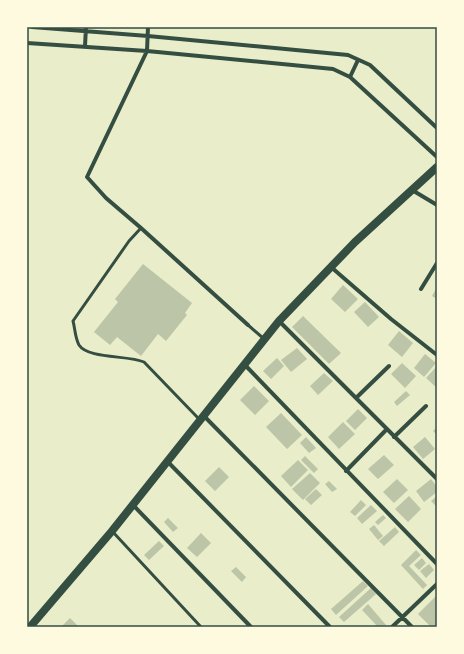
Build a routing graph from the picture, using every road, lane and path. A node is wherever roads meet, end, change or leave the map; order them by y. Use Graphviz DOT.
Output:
graph roads {
  1 [pos="32,27"];
  2 [pos="86,27"];
  3 [pos="148,27"];
  4 [pos="85,32"];
  5 [pos="148,36"];
  6 [pos="27,42"];
  7 [pos="85,46"];
  8 [pos="147,52"];
  9 [pos="358,60"];
  10 [pos="350,77"];
  11 [pos="437,128"];
  12 [pos="437,157"];
  13 [pos="437,167"];
  14 [pos="412,190"];
  15 [pos="437,205"];
  16 [pos="141,228"];
  17 [pos="437,264"];
  18 [pos="331,267"];
  19 [pos="421,289"];
  20 [pos="279,321"];
  21 [pos="248,325"];
  22 [pos="264,339"];
  23 [pos="437,355"];
  24 [pos="244,364"];
  25 [pos="389,366"];
  26 [pos="356,398"];
  27 [pos="426,406"];
  28 [pos="202,418"];
  29 [pos="387,429"];
  30 [pos="394,437"];
  31 [pos="167,461"];
  32 [pos="346,471"];
  33 [pos="436,476"];
  34 [pos="132,505"];
  35 [pos="112,531"];
  36 [pos="437,564"];
  37 [pos="437,584"];
  38 [pos="403,617"];
  39 [pos="30,627"];
  40 [pos="200,627"];
  41 [pos="251,627"];
  42 [pos="330,627"];
  43 [pos="392,627"];
  44 [pos="412,627"];
  1 -- 4 [label="street"];
  2 -- 4 [label="street"];
  3 -- 5 [label="street"];
  4 -- 5 [label="street"];
  4 -- 7 [label="street"];
  5 -- 8 [label="street"];
  5 -- 9 [label="street"];
  6 -- 7 [label="street"];
  7 -- 8 [label="street"];
  8 -- 10 [label="street"];
  8 -- 16 [label="street"];
  9 -- 10 [label="street"];
  9 -- 11 [label="street"];
  10 -- 12 [label="street"];
  13 -- 14 [label="main road"];
  14 -- 15 [label="street"];
  14 -- 18 [label="main road"];
  16 -- 21 [label="street"];
  16 -- 28 [label="lane"];
  17 -- 19 [label="street"];
  18 -- 20 [label="main road"];
  18 -- 23 [label="street"];
  20 -- 22 [label="main road"];
  20 -- 26 [label="street"];
  21 -- 22 [label="lane"];
  22 -- 24 [label="main road"];
  24 -- 28 [label="main road"];
  24 -- 32 [label="street"];
  25 -- 26 [label="street"];
  26 -- 29 [label="street"];
  27 -- 30 [label="street"];
  28 -- 31 [label="main road"];
  28 -- 38 [label="street"];
  29 -- 30 [label="street"];
  29 -- 32 [label="street"];
  30 -- 33 [label="street"];
  31 -- 34 [label="main road"];
  31 -- 42 [label="street"];
  32 -- 36 [label="street"];
  34 -- 35 [label="main road"];
  34 -- 41 [label="street"];
  35 -- 39 [label="main road"];
  35 -- 40 [label="lane"];
  37 -- 38 [label="street"];
  38 -- 43 [label="street"];
  38 -- 44 [label="street"];
}
